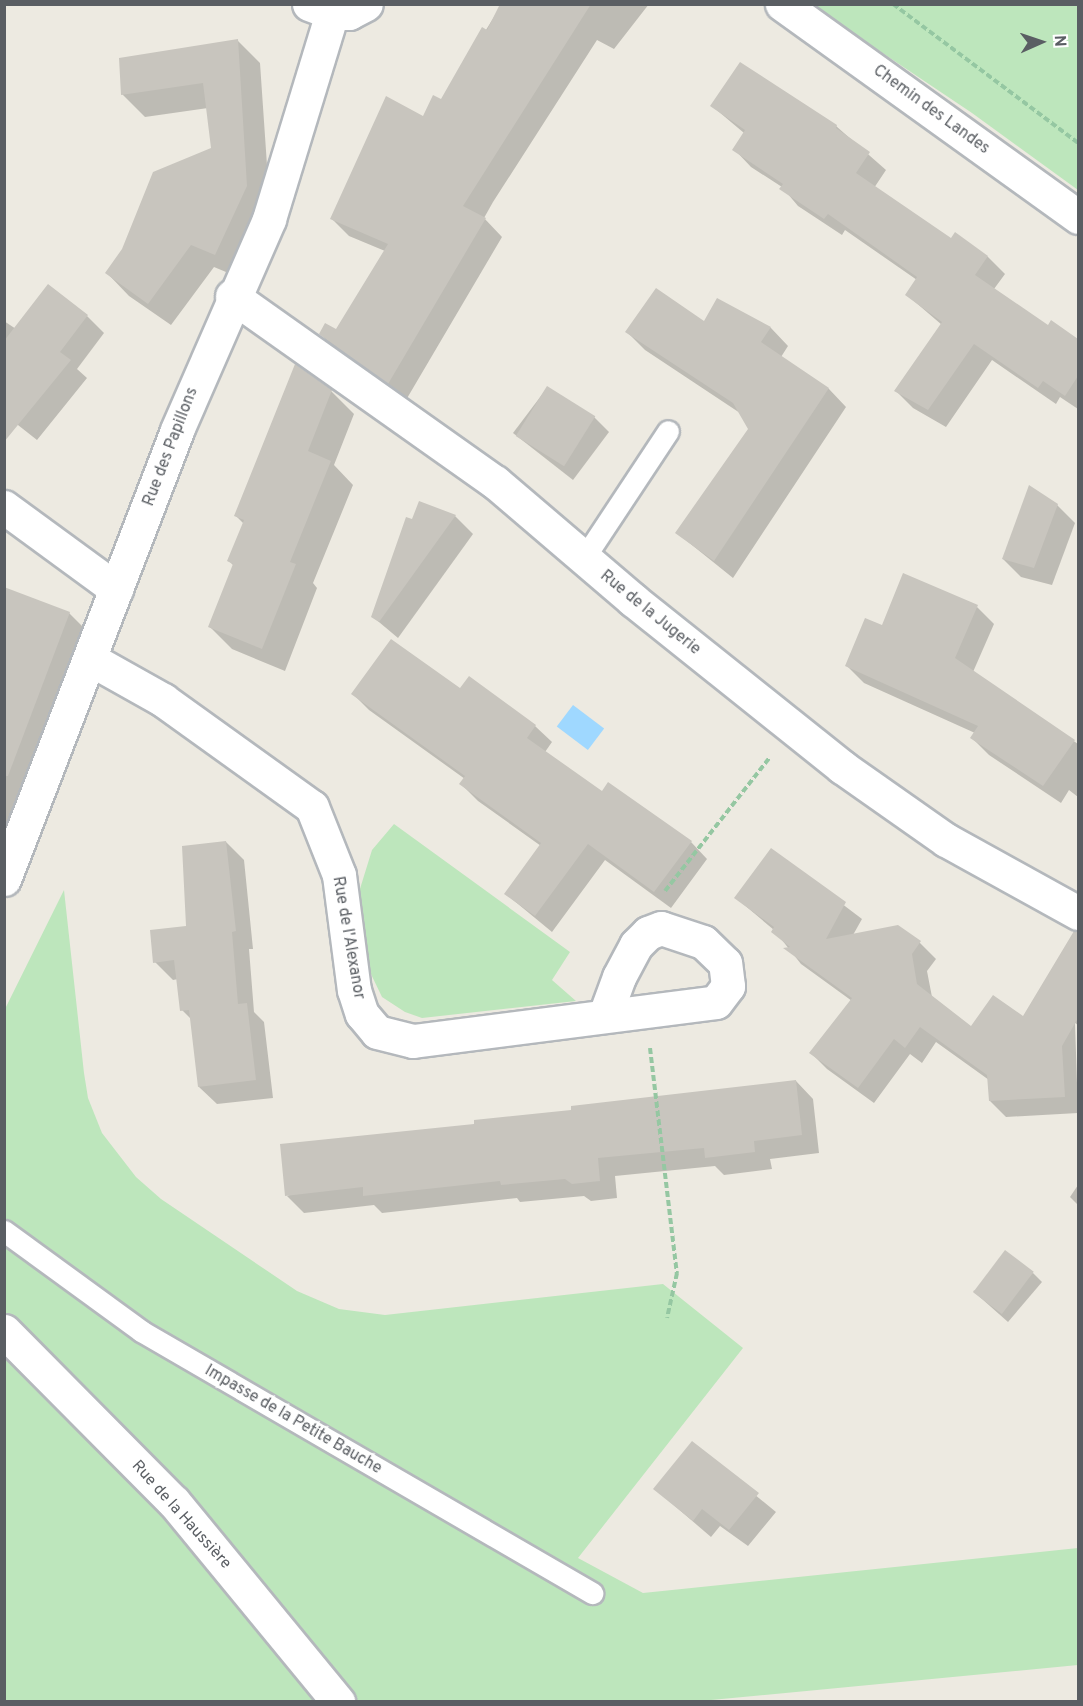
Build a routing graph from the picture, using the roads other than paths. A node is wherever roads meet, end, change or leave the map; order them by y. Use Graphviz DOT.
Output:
graph roads {
  1 [pos="366,4"];
  2 [pos="782,4"];
  3 [pos="321,9"];
  4 [pos="1078,217"];
  5 [pos="232,296"];
  6 [pos="668,431"];
  7 [pos="4,507"];
  8 [pos="584,558"];
  9 [pos="116,589"];
  10 [pos="90,659"];
  11 [pos="4,879"];
  12 [pos="1078,913"];
  13 [pos="605,1015"];
  14 [pos="4,1231"];
  15 [pos="4,1331"];
  16 [pos="592,1593"];
  17 [pos="330,1692"];
  1 -- 3 [label="street"];
  2 -- 4 [label="street, Chemin des Landes"];
  3 -- 5 [label="street, Rue des Papillons"];
  5 -- 8 [label="street, Rue de la Jugerie"];
  5 -- 9 [label="street, Rue des Papillons"];
  6 -- 8 [label="lane"];
  7 -- 9 [label="street"];
  8 -- 12 [label="street, Rue de la Jugerie"];
  9 -- 10 [label="street, Rue des Papillons"];
  10 -- 11 [label="street, Rue des Papillons"];
  10 -- 13 [label="street, Rue de l'Alexanor"];
  13 -- 13 [label="street, Rue de l'Alexanor"];
  14 -- 16 [label="lane, Impasse de la Petite Bauche"];
  15 -- 17 [label="street, Rue de la Haussière"];
}
